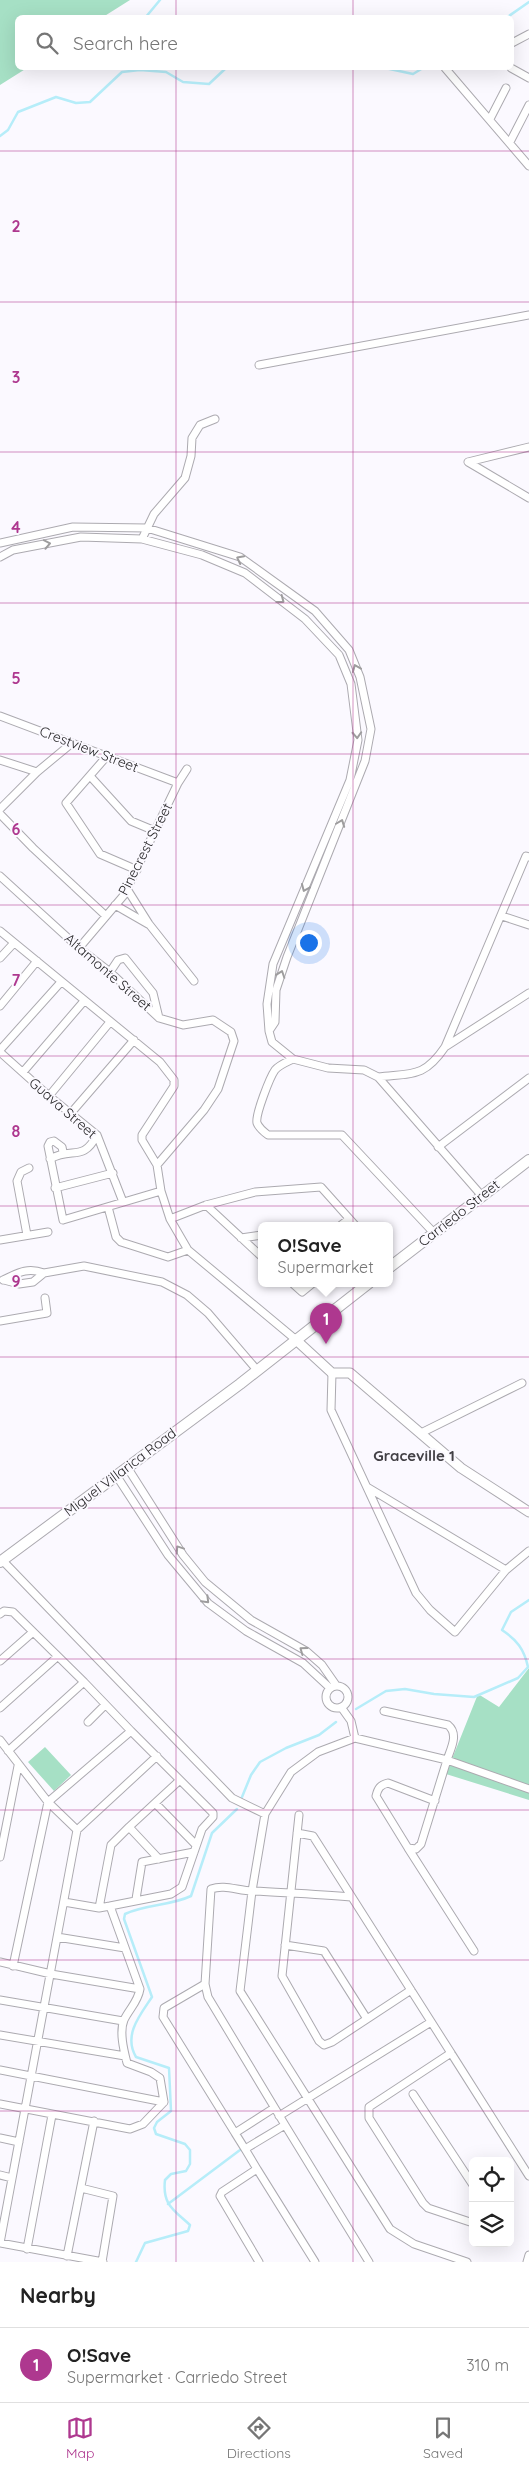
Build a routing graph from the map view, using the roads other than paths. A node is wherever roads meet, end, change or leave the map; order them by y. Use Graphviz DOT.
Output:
graph roads {
  1 [pos="528,36"];
  2 [pos="514,42"];
  3 [pos="447,70"];
  4 [pos="514,70"];
  5 [pos="529,78"];
  6 [pos="506,88"];
  7 [pos="529,105"];
  8 [pos="490,119"];
  9 [pos="510,142"];
  10 [pos="529,166"];
  11 [pos="529,315"];
  12 [pos="259,365"];
  13 [pos="215,419"];
  14 [pos="529,447"];
  15 [pos="529,498"];
  16 [pos="147,528"];
  17 [pos="142,539"];
  18 [pos="0,543"];
  19 [pos="0,556"];
  20 [pos="349,650"];
  21 [pos="339,655"];
  22 [pos="0,716"];
  23 [pos="72,742"];
  24 [pos="107,756"];
  25 [pos="0,760"];
  26 [pos="187,769"];
  27 [pos="37,772"];
  28 [pos="90,776"];
  29 [pos="178,783"];
  30 [pos="3,802"];
  31 [pos="0,809"];
  32 [pos="0,814"];
  33 [pos="156,831"];
  34 [pos="529,857"];
  35 [pos="137,870"];
  36 [pos="0,876"];
  37 [pos="127,889"];
  38 [pos="115,905"];
  39 [pos="106,916"];
  40 [pos="502,916"];
  41 [pos="149,924"];
  42 [pos="529,925"];
  43 [pos="0,932"];
  44 [pos="13,944"];
  45 [pos="79,948"];
  46 [pos="0,958"];
  47 [pos="37,961"];
  48 [pos="110,972"];
  49 [pos="194,981"];
  50 [pos="60,982"];
  51 [pos="529,993"];
  52 [pos="84,1001"];
  53 [pos="0,1006"];
  54 [pos="159,1018"];
  55 [pos="110,1022"];
  56 [pos="269,1031"];
  57 [pos="134,1040"];
  58 [pos="445,1047"];
  59 [pos="0,1051"];
  60 [pos="292,1059"];
  61 [pos="23,1072"];
  62 [pos="378,1077"];
  63 [pos="529,1078"];
  64 [pos="49,1096"];
  65 [pos="71,1114"];
  66 [pos="97,1134"];
  67 [pos="438,1147"];
  68 [pos="63,1152"];
  69 [pos="50,1159"];
  70 [pos="529,1160"];
  71 [pos="157,1165"];
  72 [pos="29,1168"];
  73 [pos="113,1173"];
  74 [pos="55,1188"];
  75 [pos="161,1191"];
  76 [pos="482,1196"];
  77 [pos="123,1202"];
  78 [pos="206,1205"];
  79 [pos="108,1207"];
  80 [pos="170,1219"];
  81 [pos="352,1222"];
  82 [pos="48,1232"];
  83 [pos="434,1233"];
  84 [pos="27,1235"];
  85 [pos="258,1236"];
  86 [pos="241,1238"];
  87 [pos="0,1240"];
  88 [pos="188,1250"];
  89 [pos="258,1253"];
  90 [pos="393,1263"];
  91 [pos="44,1273"];
  92 [pos="2,1280"];
  93 [pos="296,1287"];
  94 [pos="308,1287"];
  95 [pos="364,1287"];
  96 [pos="45,1298"];
  97 [pos="0,1321"];
  98 [pos="295,1339"];
  99 [pos="257,1370"];
  100 [pos="332,1373"];
  101 [pos="522,1383"];
  102 [pos="421,1433"];
  103 [pos="127,1467"];
  104 [pos="116,1475"];
  105 [pos="366,1486"];
  106 [pos="529,1512"];
  107 [pos="529,1551"];
  108 [pos="1,1561"];
  109 [pos="506,1570"];
  110 [pos="0,1614"];
  111 [pos="33,1632"];
  112 [pos="58,1657"];
  113 [pos="0,1661"];
  114 [pos="84,1682"];
  115 [pos="333,1687"];
  116 [pos="105,1705"];
  117 [pos="341,1707"];
  118 [pos="0,1708"];
  119 [pos="384,1711"];
  120 [pos="88,1722"];
  121 [pos="131,1731"];
  122 [pos="355,1738"];
  123 [pos="0,1740"];
  124 [pos="8,1751"];
  125 [pos="157,1756"];
  126 [pos="447,1760"];
  127 [pos="18,1766"];
  128 [pos="180,1780"];
  129 [pos="529,1789"];
  130 [pos="435,1801"];
  131 [pos="48,1802"];
  132 [pos="156,1804"];
  133 [pos="265,1814"];
  134 [pos="299,1815"];
  135 [pos="129,1827"];
  136 [pos="77,1830"];
  137 [pos="297,1832"];
  138 [pos="408,1848"];
  139 [pos="195,1849"];
  140 [pos="0,1857"];
  141 [pos="159,1859"];
  142 [pos="252,1891"];
  143 [pos="291,1891"];
  144 [pos="352,1897"];
  145 [pos="136,1899"];
  146 [pos="64,1902"];
  147 [pos="110,1906"];
  148 [pos="99,1908"];
  149 [pos="57,1937"];
  150 [pos="285,1945"];
  151 [pos="125,1948"];
  152 [pos="474,1951"];
  153 [pos="0,1962"];
  154 [pos="13,1966"];
  155 [pos="50,1974"];
  156 [pos="205,1984"];
  157 [pos="140,1989"];
  158 [pos="411,1990"];
  159 [pos="0,2000"];
  160 [pos="44,2009"];
  161 [pos="366,2019"];
  162 [pos="123,2021"];
  163 [pos="431,2022"];
  164 [pos="0,2035"];
  165 [pos="38,2043"];
  166 [pos="450,2053"];
  167 [pos="125,2056"];
  168 [pos="0,2070"];
  169 [pos="31,2076"];
  170 [pos="413,2094"];
  171 [pos="308,2098"];
  172 [pos="164,2102"];
  173 [pos="0,2104"];
  174 [pos="274,2108"];
  175 [pos="25,2109"];
  176 [pos="52,2115"];
  177 [pos="279,2116"];
  178 [pos="94,2121"];
  179 [pos="285,2125"];
  180 [pos="235,2133"];
  181 [pos="0,2138"];
  182 [pos="19,2142"];
  183 [pos="245,2149"];
  184 [pos="257,2169"];
  185 [pos="0,2175"];
  186 [pos="529,2176"];
  187 [pos="12,2178"];
  188 [pos="469,2179"];
  189 [pos="81,2188"];
  190 [pos="3,2211"];
  191 [pos="469,2223"];
  192 [pos="27,2249"];
  193 [pos="529,2255"];
  194 [pos="67,2256"];
  195 [pos="102,2262"];
  196 [pos="259,2262"];
  197 [pos="315,2262"];
  198 [pos="369,2262"];
  199 [pos="467,2262"];
  200 [pos="526,2262"];
  1 -- 2 [label="street"];
  3 -- 8 [label="street"];
  4 -- 5 [label="street"];
  6 -- 8 [label="street"];
  7 -- 9 [label="street"];
  8 -- 9 [label="street"];
  9 -- 10 [label="street"];
  11 -- 12 [label="street"];
  13 -- 16 [label="street"];
  14 -- 15 [label="street"];
  16 -- 17 [label="street"];
  16 -- 18 [label="street"];
  20 -- 16 [label="street, one-way"];
  19 -- 17 [label="street, one-way"];
  17 -- 21 [label="street, one-way"];
  20 -- 21 [label="street"];
  56 -- 20 [label="street, one-way"];
  21 -- 56 [label="street, one-way"];
  22 -- 23 [label="street, Crestview Street"];
  23 -- 24 [label="street, Crestview Street"];
  23 -- 27 [label="street"];
  24 -- 28 [label="street"];
  24 -- 29 [label="street, Crestview Street"];
  25 -- 27 [label="street"];
  26 -- 29 [label="street, Pinecrest Street"];
  27 -- 30 [label="street"];
  28 -- 33 [label="street"];
  28 -- 35 [label="street"];
  29 -- 33 [label="street, Pinecrest Street"];
  30 -- 31 [label="street"];
  32 -- 39 [label="street"];
  33 -- 35 [label="street, Pinecrest Street"];
  34 -- 40 [label="street"];
  35 -- 37 [label="street, Pinecrest Street"];
  36 -- 45 [label="street, Altamonte Street"];
  37 -- 38 [label="street, Pinecrest Street"];
  37 -- 41 [label="street"];
  38 -- 39 [label="street, Pinecrest Street"];
  38 -- 41 [label="street"];
  39 -- 45 [label="street, Pinecrest Street"];
  40 -- 42 [label="street"];
  40 -- 58 [label="street"];
  41 -- 49 [label="street"];
  43 -- 44 [label="street"];
  44 -- 46 [label="street"];
  44 -- 47 [label="street"];
  45 -- 48 [label="street, Altamonte Street"];
  47 -- 50 [label="street"];
  47 -- 53 [label="street"];
  48 -- 54 [label="street, Altamonte Street"];
  48 -- 54 [label="street"];
  50 -- 52 [label="street"];
  50 -- 59 [label="street"];
  51 -- 58 [label="street"];
  52 -- 55 [label="street"];
  52 -- 61 [label="street"];
  54 -- 71 [label="street, Altamonte Street"];
  55 -- 57 [label="street"];
  55 -- 64 [label="street"];
  56 -- 60 [label="street"];
  57 -- 65 [label="street"];
  57 -- 71 [label="street"];
  58 -- 62 [label="street"];
  59 -- 61 [label="street, Guava Street"];
  60 -- 62 [label="street"];
  60 -- 83 [label="street"];
  61 -- 64 [label="street, Guava Street"];
  62 -- 67 [label="street"];
  63 -- 67 [label="street"];
  64 -- 65 [label="street, Guava Street"];
  65 -- 66 [label="street, Guava Street"];
  66 -- 68 [label="street"];
  66 -- 73 [label="street, Guava Street"];
  67 -- 76 [label="street"];
  68 -- 69 [label="street"];
  68 -- 69 [label="street"];
  69 -- 74 [label="street"];
  70 -- 76 [label="main road, Carriedo Street"];
  71 -- 75 [label="street"];
  72 -- 84 [label="street"];
  73 -- 74 [label="street"];
  73 -- 77 [label="street, Guava Street"];
  74 -- 79 [label="street"];
  75 -- 77 [label="street"];
  75 -- 80 [label="street"];
  76 -- 83 [label="main road, Carriedo Street"];
  77 -- 79 [label="street"];
  78 -- 80 [label="street"];
  78 -- 81 [label="street"];
  78 -- 86 [label="street"];
  79 -- 88 [label="street"];
  80 -- 88 [label="street"];
  82 -- 84 [label="street"];
  83 -- 90 [label="main road, Carriedo Street"];
  84 -- 87 [label="street"];
  85 -- 86 [label="street"];
  86 -- 89 [label="street"];
  88 -- 98 [label="street"];
  91 -- 92 [label="street"];
  91 -- 92 [label="street"];
  91 -- 99 [label="street"];
  93 -- 94 [label="street"];
  95 -- 98 [label="main road"];
  96 -- 97 [label="street"];
  98 -- 99 [label="main road"];
  98 -- 100 [label="street"];
  99 -- 103 [label="main road, Miguel Villarica Road"];
  100 -- 102 [label="street"];
  100 -- 105 [label="street"];
  101 -- 102 [label="street"];
  102 -- 106 [label="street"];
  103 -- 104 [label="main road, Miguel Villarica Road"];
  115 -- 103 [label="street, one-way"];
  104 -- 108 [label="main road, Miguel Villarica Road"];
  104 -- 115 [label="street, one-way"];
  105 -- 109 [label="street"];
  105 -- 109 [label="street"];
  107 -- 109 [label="street"];
  108 -- 133 [label="street"];
  110 -- 111 [label="street"];
  111 -- 112 [label="street"];
  111 -- 113 [label="street"];
  112 -- 114 [label="street"];
  112 -- 118 [label="street"];
  114 -- 116 [label="street"];
  114 -- 124 [label="street"];
  115 -- 117 [label="street"];
  115 -- 117 [label="street"];
  116 -- 120 [label="street"];
  116 -- 121 [label="street"];
  117 -- 122 [label="street"];
  119 -- 126 [label="street"];
  121 -- 125 [label="street"];
  121 -- 131 [label="street"];
  122 -- 126 [label="street"];
  122 -- 133 [label="street"];
  123 -- 124 [label="street"];
  124 -- 127 [label="street"];
  125 -- 128 [label="street"];
  125 -- 136 [label="street"];
  126 -- 129 [label="street"];
  126 -- 130 [label="street"];
  127 -- 131 [label="street"];
  127 -- 140 [label="street"];
  128 -- 132 [label="street"];
  128 -- 139 [label="street"];
  130 -- 138 [label="street"];
  130 -- 138 [label="street"];
  131 -- 136 [label="street"];
  131 -- 154 [label="street"];
  132 -- 135 [label="street"];
  132 -- 139 [label="street"];
  133 -- 142 [label="street"];
  134 -- 137 [label="street"];
  135 -- 141 [label="street"];
  135 -- 148 [label="street"];
  136 -- 146 [label="street"];
  137 -- 143 [label="street"];
  137 -- 144 [label="street"];
  138 -- 152 [label="street"];
  139 -- 141 [label="street"];
  139 -- 145 [label="street"];
  141 -- 145 [label="street"];
  142 -- 143 [label="street"];
  142 -- 156 [label="street"];
  142 -- 171 [label="street"];
  143 -- 144 [label="street"];
  143 -- 150 [label="street"];
  144 -- 158 [label="street"];
  145 -- 147 [label="street"];
  146 -- 148 [label="street"];
  146 -- 149 [label="street"];
  147 -- 148 [label="street"];
  147 -- 151 [label="street"];
  149 -- 151 [label="street"];
  149 -- 155 [label="street"];
  150 -- 161 [label="street"];
  150 -- 161 [label="street"];
  151 -- 157 [label="street"];
  153 -- 154 [label="street"];
  154 -- 155 [label="street"];
  155 -- 157 [label="street"];
  155 -- 160 [label="street"];
  156 -- 174 [label="street"];
  156 -- 180 [label="street"];
  157 -- 162 [label="street"];
  158 -- 161 [label="street"];
  158 -- 163 [label="street"];
  159 -- 160 [label="street"];
  160 -- 162 [label="street"];
  160 -- 165 [label="street"];
  162 -- 167 [label="street"];
  163 -- 166 [label="street"];
  163 -- 171 [label="street"];
  164 -- 165 [label="street"];
  165 -- 167 [label="street"];
  165 -- 169 [label="street"];
  166 -- 186 [label="street"];
  166 -- 191 [label="street"];
  167 -- 172 [label="street"];
  168 -- 169 [label="street"];
  169 -- 172 [label="street"];
  169 -- 175 [label="street"];
  170 -- 188 [label="street"];
  171 -- 177 [label="street"];
  171 -- 199 [label="street"];
  172 -- 178 [label="street"];
  173 -- 175 [label="street"];
  174 -- 177 [label="street"];
  174 -- 180 [label="street"];
  175 -- 176 [label="street"];
  175 -- 182 [label="street"];
  176 -- 178 [label="street"];
  176 -- 192 [label="street"];
  177 -- 179 [label="street"];
  178 -- 189 [label="street"];
  179 -- 183 [label="street"];
  179 -- 198 [label="street"];
  180 -- 183 [label="street"];
  181 -- 182 [label="street"];
  182 -- 187 [label="street"];
  183 -- 184 [label="street"];
  184 -- 196 [label="street"];
  184 -- 197 [label="street"];
  185 -- 187 [label="street"];
  187 -- 190 [label="street"];
  189 -- 194 [label="street"];
  189 -- 195 [label="street"];
  190 -- 192 [label="street"];
  192 -- 194 [label="street"];
  193 -- 200 [label="street"];
  194 -- 195 [label="street"];
}
